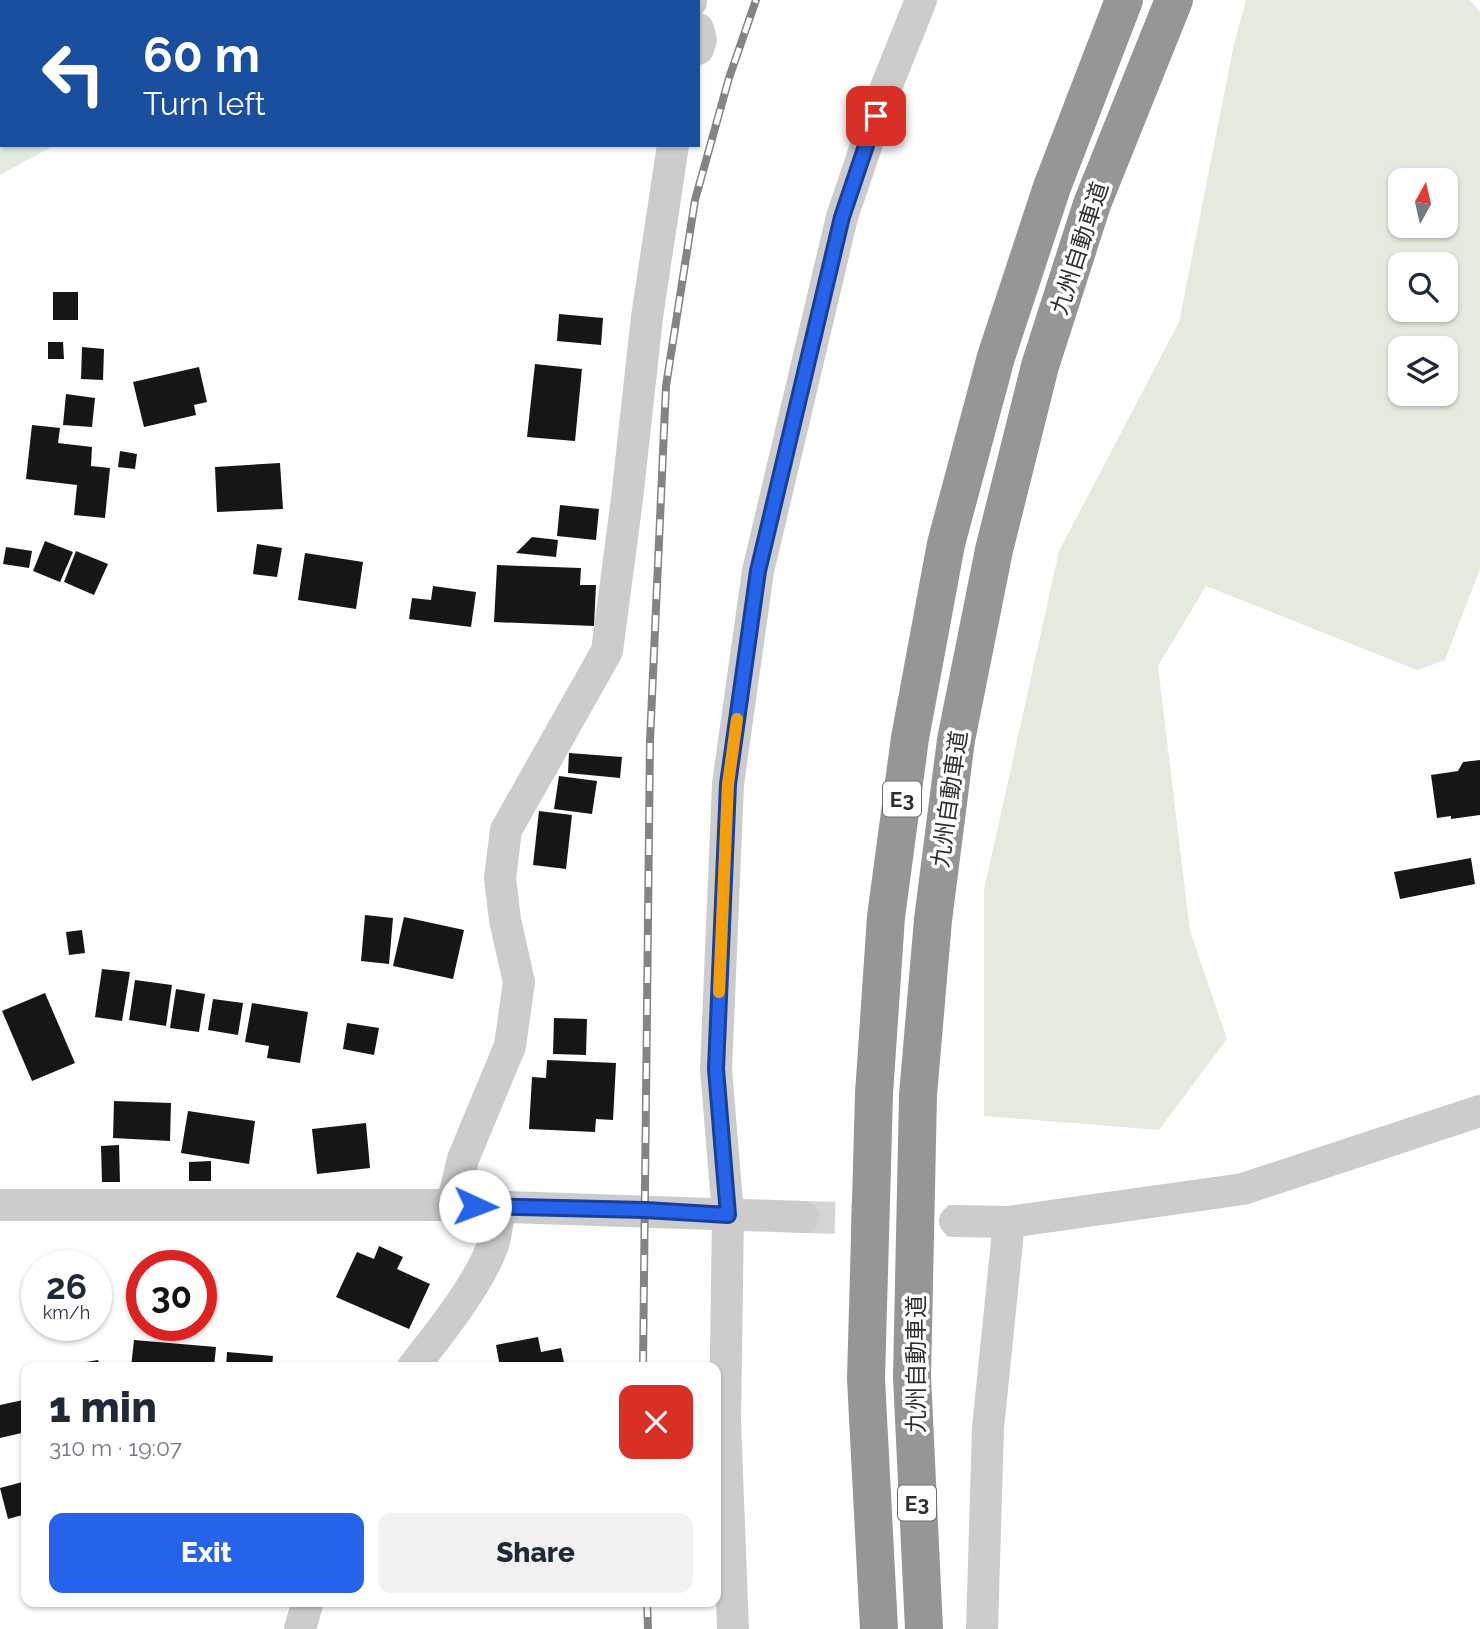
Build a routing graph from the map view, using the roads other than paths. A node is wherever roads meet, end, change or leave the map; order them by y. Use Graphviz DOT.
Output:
graph roads {
  1 [pos="921,0"];
  2 [pos="1124,0"];
  3 [pos="1174,0"];
  4 [pos="673,147"];
  5 [pos="1480,1111"];
  6 [pos="0,1205"];
  7 [pos="452,1205"];
  8 [pos="499,1208"];
  9 [pos="728,1215"];
  10 [pos="803,1217"];
  11 [pos="955,1221"];
  12 [pos="1009,1222"];
  13 [pos="417,1362"];
  14 [pos="912,1377"];
  15 [pos="306,1607"];
  16 [pos="300,1629"];
  17 [pos="733,1629"];
  18 [pos="879,1629"];
  19 [pos="924,1629"];
  20 [pos="948,1629"];
  21 [pos="982,1629"];
  1 -- 9 [label="street"];
  2 -- 18 [label="highway, 九州自動車道 / E3"];
  3 -- 14 [label="highway, 九州自動車道 / E3"];
  4 -- 7 [label="street"];
  5 -- 12 [label="street"];
  6 -- 7 [label="street"];
  7 -- 8 [label="street"];
  8 -- 9 [label="street"];
  8 -- 13 [label="street"];
  9 -- 10 [label="street"];
  9 -- 17 [label="street"];
  11 -- 12 [label="street"];
  12 -- 21 [label="street"];
  14 -- 19 [label="highway, 九州自動車道 / E3"];
  14 -- 20 [label="highway"];
  15 -- 16 [label="street"];
}
